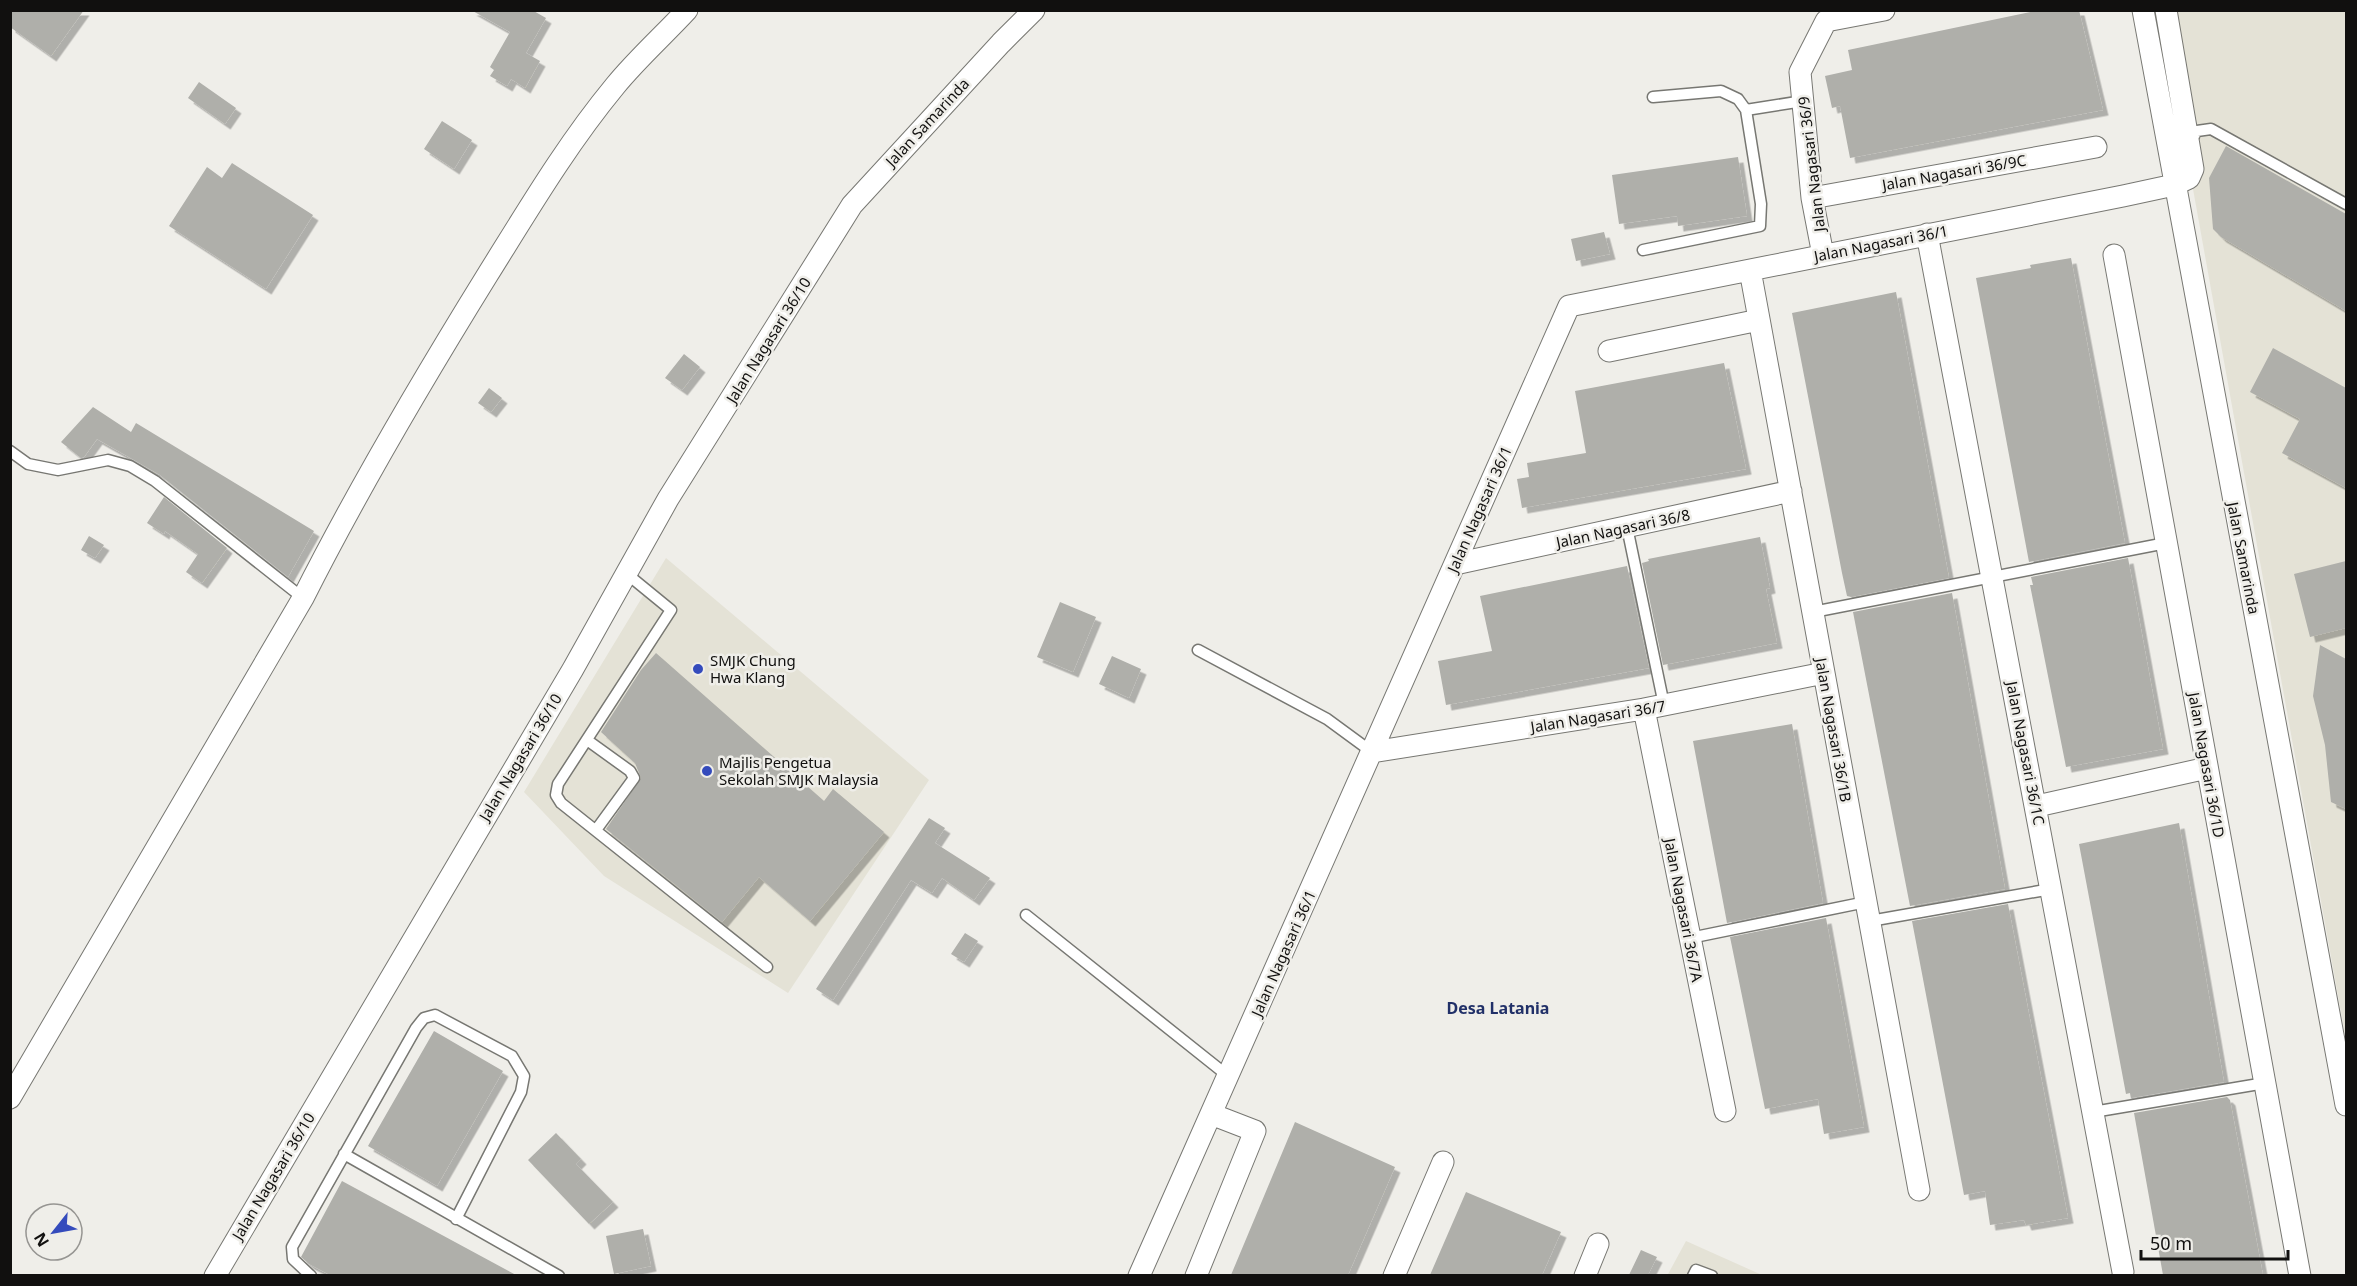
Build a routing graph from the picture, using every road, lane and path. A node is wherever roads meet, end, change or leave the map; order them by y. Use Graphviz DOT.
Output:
graph roads {
  1 [pos="687,10"];
  2 [pos="1034,10"];
  3 [pos="1884,10"];
  4 [pos="2143,10"];
  5 [pos="2166,10"];
  6 [pos="1653,98"];
  7 [pos="1803,101"];
  8 [pos="1746,110"];
  9 [pos="2189,144"];
  10 [pos="2096,147"];
  11 [pos="2174,185"];
  12 [pos="1812,198"];
  13 [pos="2346,204"];
  14 [pos="1927,234"];
  15 [pos="830,242"];
  16 [pos="1643,250"];
  17 [pos="1823,255"];
  18 [pos="2114,255"];
  19 [pos="1750,270"];
  20 [pos="1759,320"];
  21 [pos="1609,351"];
  22 [pos="10,451"];
  23 [pos="1791,491"];
  24 [pos="1627,527"];
  25 [pos="2166,543"];
  26 [pos="1455,564"];
  27 [pos="627,574"];
  28 [pos="1992,577"];
  29 [pos="303,598"];
  30 [pos="1813,612"];
  31 [pos="1198,650"];
  32 [pos="1824,673"];
  33 [pos="1654,707"];
  34 [pos="587,740"];
  35 [pos="1372,752"];
  36 [pos="2207,768"];
  37 [pos="2037,806"];
  38 [pos="596,830"];
  39 [pos="2051,889"];
  40 [pos="1868,911"];
  41 [pos="1026,915"];
  42 [pos="1690,938"];
  43 [pos="767,967"];
  44 [pos="1228,1076"];
  45 [pos="2265,1083"];
  46 [pos="10,1098"];
  47 [pos="2346,1105"];
  48 [pos="1725,1111"];
  49 [pos="2093,1112"];
  50 [pos="1211,1114"];
  51 [pos="344,1154"];
  52 [pos="1443,1162"];
  53 [pos="1919,1190"];
  54 [pos="456,1219"];
  55 [pos="1598,1244"];
  56 [pos="2123,1272"];
  57 [pos="1694,1273"];
  58 [pos="214,1275"];
  59 [pos="311,1275"];
  60 [pos="559,1275"];
  61 [pos="1139,1275"];
  62 [pos="1196,1275"];
  63 [pos="1394,1275"];
  64 [pos="1585,1275"];
  65 [pos="1712,1275"];
  66 [pos="2300,1275"];
  1 -- 29 [label="street"];
  2 -- 15 [label="street, Jalan Samarinda"];
  3 -- 7 [label="street, Jalan Nagasari 36/9"];
  4 -- 11 [label="street, Jalan Samarinda"];
  5 -- 9 [label="street"];
  6 -- 8 [label="lane"];
  7 -- 8 [label="lane"];
  7 -- 12 [label="street, Jalan Nagasari 36/9"];
  8 -- 16 [label="lane"];
  9 -- 11 [label="street"];
  9 -- 13 [label="lane"];
  10 -- 12 [label="street, Jalan Nagasari 36/9C"];
  11 -- 14 [label="street, Jalan Nagasari 36/1"];
  11 -- 47 [label="street, Jalan Samarinda"];
  12 -- 17 [label="street, Jalan Nagasari 36/9"];
  14 -- 17 [label="street, Jalan Nagasari 36/1"];
  14 -- 28 [label="street, Jalan Nagasari 36/1C"];
  15 -- 27 [label="street, Jalan Nagasari 36/10"];
  17 -- 19 [label="street, Jalan Nagasari 36/1"];
  18 -- 25 [label="street, Jalan Nagasari 36/1D"];
  19 -- 20 [label="street, Jalan Nagasari 36/1B"];
  19 -- 26 [label="street, Jalan Nagasari 36/1"];
  20 -- 21 [label="street"];
  20 -- 23 [label="street, Jalan Nagasari 36/1B"];
  22 -- 29 [label="lane"];
  23 -- 24 [label="street, Jalan Nagasari 36/8"];
  23 -- 30 [label="street, Jalan Nagasari 36/1B"];
  24 -- 26 [label="street, Jalan Nagasari 36/8"];
  24 -- 33 [label="lane"];
  25 -- 28 [label="lane"];
  25 -- 36 [label="street, Jalan Nagasari 36/1D"];
  26 -- 35 [label="street, Jalan Nagasari 36/1"];
  27 -- 34 [label="lane"];
  27 -- 58 [label="street, Jalan Nagasari 36/10"];
  28 -- 30 [label="lane"];
  28 -- 37 [label="street, Jalan Nagasari 36/1C"];
  29 -- 46 [label="street"];
  30 -- 32 [label="street, Jalan Nagasari 36/1B"];
  31 -- 35 [label="lane"];
  32 -- 33 [label="street, Jalan Nagasari 36/7"];
  32 -- 40 [label="street, Jalan Nagasari 36/1B"];
  33 -- 35 [label="street, Jalan Nagasari 36/7"];
  33 -- 42 [label="street, Jalan Nagasari 36/7A"];
  34 -- 38 [label="lane"];
  34 -- 38 [label="lane"];
  35 -- 44 [label="street, Jalan Nagasari 36/1"];
  36 -- 37 [label="street"];
  36 -- 45 [label="street, Jalan Nagasari 36/1D"];
  37 -- 39 [label="street, Jalan Nagasari 36/1C"];
  38 -- 43 [label="lane"];
  39 -- 40 [label="lane"];
  39 -- 49 [label="street, Jalan Nagasari 36/1C"];
  40 -- 42 [label="lane"];
  40 -- 53 [label="street, Jalan Nagasari 36/1B"];
  41 -- 44 [label="lane"];
  42 -- 48 [label="street, Jalan Nagasari 36/7A"];
  44 -- 50 [label="street, Jalan Nagasari 36/1"];
  45 -- 49 [label="lane"];
  45 -- 66 [label="street, Jalan Nagasari 36/1D"];
  49 -- 56 [label="street, Jalan Nagasari 36/1C"];
  50 -- 61 [label="street, Jalan Nagasari 36/1"];
  50 -- 62 [label="street"];
  51 -- 54 [label="lane"];
  51 -- 54 [label="lane"];
  51 -- 59 [label="lane"];
  52 -- 63 [label="street"];
  54 -- 60 [label="lane"];
  55 -- 64 [label="street"];
  57 -- 65 [label="lane"];
}
